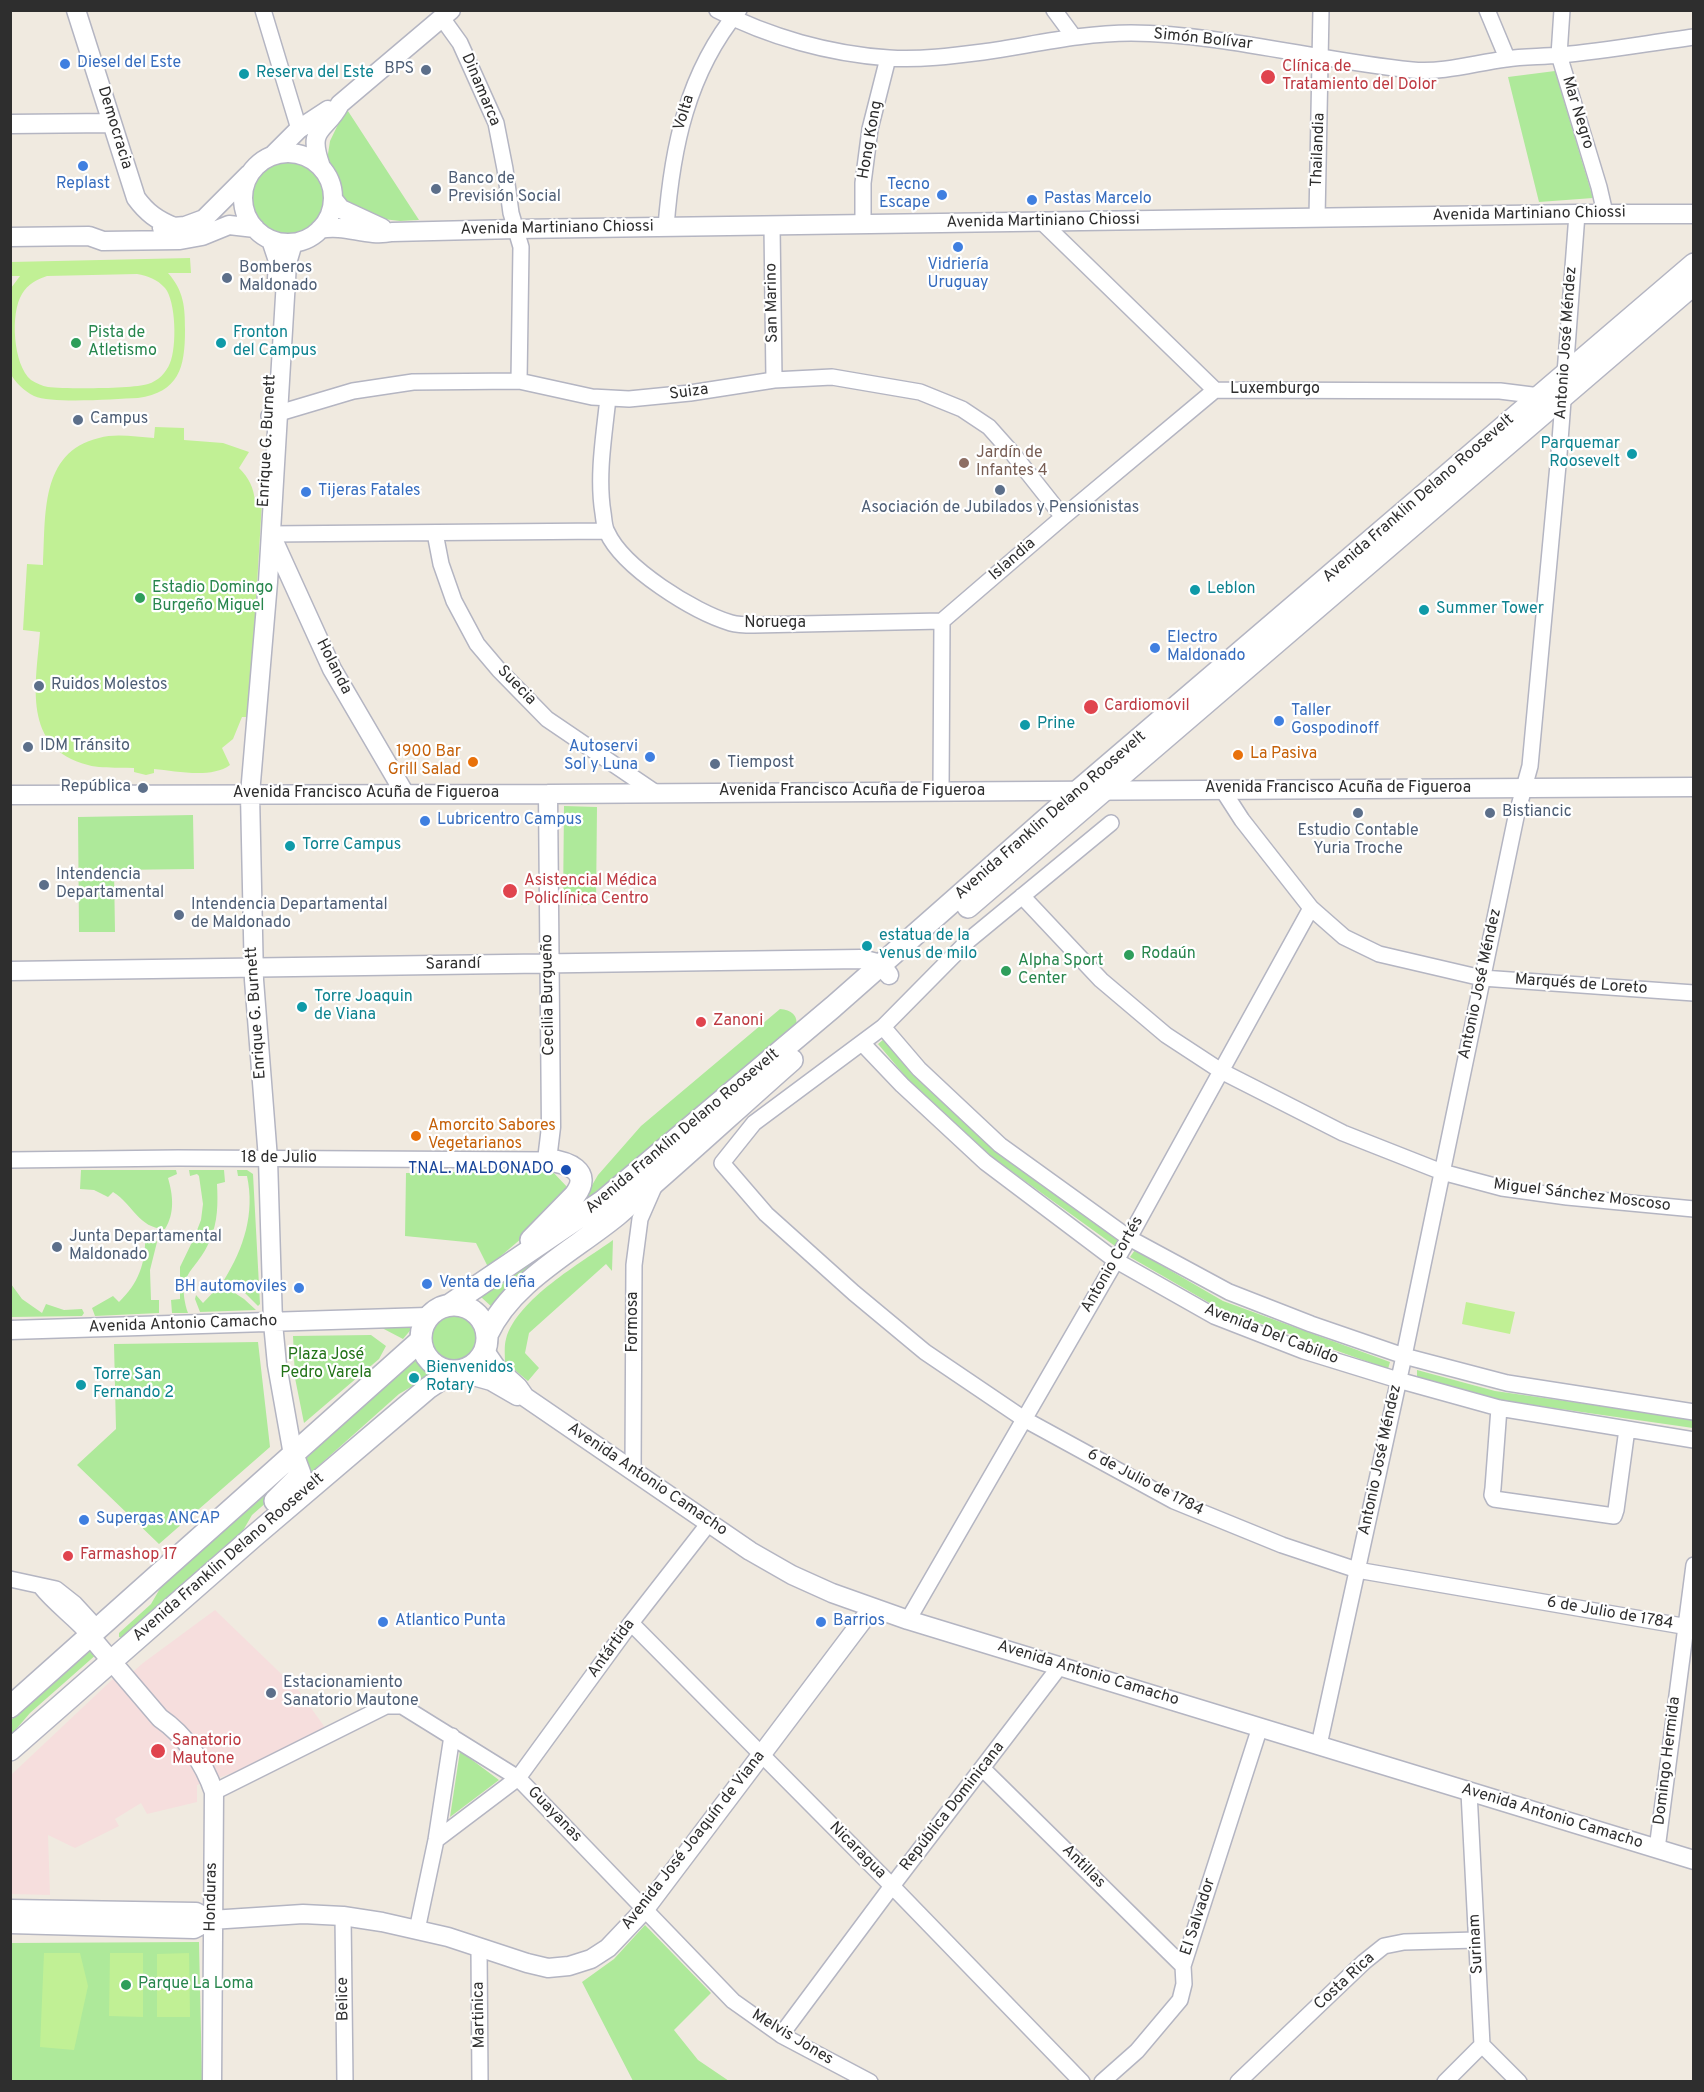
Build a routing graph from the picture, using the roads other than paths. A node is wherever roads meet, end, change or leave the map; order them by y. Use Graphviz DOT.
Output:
graph roads {
  1 [pos="76,10"];
  2 [pos="263,10"];
  3 [pos="717,10"];
  4 [pos="1054,10"];
  5 [pos="1322,10"];
  6 [pos="1487,10"];
  7 [pos="1562,10"];
  8 [pos="447,14"];
  9 [pos="736,14"];
  10 [pos="1074,37"];
  11 [pos="1694,37"];
  12 [pos="1322,56"];
  13 [pos="1559,56"];
  14 [pos="888,58"];
  15 [pos="1507,58"];
  16 [pos="340,104"];
  17 [pos="112,123"];
  18 [pos="10,124"];
  19 [pos="299,129"];
  20 [pos="264,161"];
  21 [pos="321,167"];
  22 [pos="333,199"];
  23 [pos="1605,213"];
  24 [pos="1577,214"];
  25 [pos="1694,214"];
  26 [pos="1317,218"];
  27 [pos="1042,222"];
  28 [pos="862,224"];
  29 [pos="772,226"];
  30 [pos="174,227"];
  31 [pos="666,227"];
  32 [pos="255,228"];
  33 [pos="320,229"];
  34 [pos="516,229"];
  35 [pos="392,232"];
  36 [pos="89,236"];
  37 [pos="10,237"];
  38 [pos="271,240"];
  39 [pos="293,243"];
  40 [pos="1694,264"];
  41 [pos="1694,284"];
  42 [pos="1564,375"];
  43 [pos="774,380"];
  44 [pos="519,381"];
  45 [pos="1215,390"];
  46 [pos="1540,396"];
  47 [pos="608,398"];
  48 [pos="1563,398"];
  49 [pos="274,414"];
  50 [pos="1063,517"];
  51 [pos="606,531"];
  52 [pos="435,532"];
  53 [pos="270,534"];
  54 [pos="291,578"];
  55 [pos="268,582"];
  56 [pos="942,621"];
  57 [pos="1694,787"];
  58 [pos="1525,788"];
  59 [pos="1222,789"];
  60 [pos="1079,790"];
  61 [pos="1102,790"];
  62 [pos="941,791"];
  63 [pos="656,793"];
  64 [pos="250,794"];
  65 [pos="405,794"];
  66 [pos="548,794"];
  67 [pos="10,795"];
  68 [pos="1111,823"];
  69 [pos="1022,896"];
  70 [pos="1311,908"];
  71 [pos="549,964"];
  72 [pos="253,967"];
  73 [pos="885,970"];
  74 [pos="10,971"];
  75 [pos="1482,978"];
  76 [pos="1694,993"];
  77 [pos="832,1016"];
  78 [pos="883,1027"];
  79 [pos="862,1043"];
  80 [pos="1221,1071"];
  81 [pos="268,1159"];
  82 [pos="10,1160"];
  83 [pos="548,1160"];
  84 [pos="1442,1172"];
  85 [pos="659,1177"];
  86 [pos="1694,1209"];
  87 [pos="1129,1238"];
  88 [pos="1115,1260"];
  89 [pos="510,1266"];
  90 [pos="451,1305"];
  91 [pos="427,1317"];
  92 [pos="273,1323"];
  93 [pos="10,1330"];
  94 [pos="420,1341"];
  95 [pos="486,1343"];
  96 [pos="1404,1356"];
  97 [pos="456,1372"];
  98 [pos="1398,1380"];
  99 [pos="525,1397"];
  100 [pos="1499,1408"];
  101 [pos="1694,1412"];
  102 [pos="1024,1419"];
  103 [pos="1627,1429"];
  104 [pos="1694,1440"];
  105 [pos="293,1455"];
  106 [pos="633,1472"];
  107 [pos="709,1523"];
  108 [pos="253,1537"];
  109 [pos="1694,1565"];
  110 [pos="1357,1570"];
  111 [pos="10,1579"];
  112 [pos="872,1608"];
  113 [pos="908,1620"];
  114 [pos="631,1623"];
  115 [pos="1689,1628"];
  116 [pos="94,1632"];
  117 [pos="115,1657"];
  118 [pos="1060,1666"];
  119 [pos="10,1707"];
  120 [pos="1260,1727"];
  121 [pos="452,1736"];
  122 [pos="1318,1745"];
  123 [pos="10,1750"];
  124 [pos="762,1755"];
  125 [pos="983,1769"];
  126 [pos="518,1778"];
  127 [pos="214,1792"];
  128 [pos="1469,1792"];
  129 [pos="436,1840"];
  130 [pos="1657,1849"];
  131 [pos="1694,1860"];
  132 [pos="892,1886"];
  133 [pos="10,1909"];
  134 [pos="645,1909"];
  135 [pos="344,1916"];
  136 [pos="44,1917"];
  137 [pos="212,1920"];
  138 [pos="10,1924"];
  139 [pos="417,1930"];
  140 [pos="1476,1940"];
  141 [pos="479,1948"];
  142 [pos="1183,1966"];
  143 [pos="782,2035"];
  144 [pos="1482,2045"];
  145 [pos="212,2082"];
  146 [pos="345,2082"];
  147 [pos="480,2082"];
  148 [pos="870,2082"];
  149 [pos="1082,2082"];
  150 [pos="1101,2082"];
  151 [pos="1238,2082"];
  152 [pos="1445,2082"];
  153 [pos="1519,2082"];
  1 -- 17 [label="street, Democracia"];
  2 -- 19 [label="street"];
  3 -- 9 [label="street, Simón Bolívar"];
  4 -- 10 [label="street"];
  5 -- 12 [label="street, Thailandia"];
  6 -- 15 [label="street"];
  7 -- 13 [label="street, Mar Negro"];
  8 -- 16 [label="street"];
  8 -- 34 [label="street, Dinamarca"];
  9 -- 14 [label="street, Simón Bolívar"];
  9 -- 31 [label="street, Volta"];
  10 -- 12 [label="street, Simón Bolívar"];
  10 -- 14 [label="street, Simón Bolívar"];
  11 -- 13 [label="street, Simón Bolívar"];
  12 -- 15 [label="street, Simón Bolívar"];
  12 -- 26 [label="street, Thailandia"];
  13 -- 15 [label="street, Simón Bolívar"];
  13 -- 23 [label="street, Mar Negro"];
  14 -- 28 [label="street, Hong Kong"];
  16 -- 19 [label="street"];
  16 -- 21 [label="street"];
  17 -- 18 [label="street"];
  17 -- 30 [label="street, Democracia"];
  19 -- 20 [label="street"];
  20 -- 21 [label="street"];
  20 -- 30 [label="street"];
  20 -- 32 [label="street"];
  21 -- 22 [label="street"];
  22 -- 33 [label="street"];
  22 -- 35 [label="street, Avenida Martiniano Chiossi"];
  23 -- 24 [label="street, Avenida Martiniano Chiossi"];
  23 -- 25 [label="street, Avenida Martiniano Chiossi"];
  24 -- 26 [label="street, Avenida Martiniano Chiossi"];
  24 -- 42 [label="street, Antonio José Méndez"];
  26 -- 27 [label="street, Avenida Martiniano Chiossi"];
  27 -- 28 [label="street, Avenida Martiniano Chiossi"];
  27 -- 45 [label="street, Luxemburgo"];
  28 -- 29 [label="street, Avenida Martiniano Chiossi"];
  29 -- 31 [label="street, Avenida Martiniano Chiossi"];
  29 -- 43 [label="street, San Marino"];
  30 -- 36 [label="street"];
  31 -- 34 [label="street, Avenida Martiniano Chiossi"];
  32 -- 36 [label="street"];
  32 -- 38 [label="street"];
  33 -- 35 [label="street, Avenida Martiniano Chiossi"];
  33 -- 39 [label="street"];
  34 -- 35 [label="street, Avenida Martiniano Chiossi"];
  34 -- 44 [label="street, Dinamarca"];
  36 -- 37 [label="street"];
  38 -- 39 [label="street"];
  38 -- 49 [label="street, Enrique G. Burnett"];
  39 -- 49 [label="street, Enrique G. Burnett"];
  40 -- 42 [label="main road, Avenida Franklin Delano Roosevelt"];
  41 -- 48 [label="main road, Avenida Franklin Delano Roosevelt"];
  42 -- 46 [label="main road, Avenida Franklin Delano Roosevelt"];
  42 -- 48 [label="street, Antonio José Méndez"];
  43 -- 47 [label="street, Suiza"];
  43 -- 50 [label="street, Suiza"];
  44 -- 47 [label="street, Suiza"];
  44 -- 49 [label="street, Suiza"];
  45 -- 46 [label="street, Luxemburgo"];
  45 -- 50 [label="street, Islandia"];
  46 -- 60 [label="main road, Avenida Franklin Delano Roosevelt"];
  47 -- 51 [label="street, Noruega"];
  48 -- 58 [label="street, Antonio José Méndez"];
  48 -- 61 [label="main road, Avenida Franklin Delano Roosevelt"];
  49 -- 53 [label="street, Enrique G. Burnett"];
  50 -- 56 [label="street, Islandia"];
  51 -- 52 [label="street"];
  51 -- 56 [label="street, Noruega"];
  52 -- 53 [label="street"];
  52 -- 63 [label="street, Suecia"];
  53 -- 54 [label="street, Holanda"];
  53 -- 55 [label="street, Enrique G. Burnett"];
  54 -- 55 [label="street"];
  54 -- 65 [label="street, Holanda"];
  55 -- 64 [label="street, Enrique G. Burnett"];
  56 -- 62 [label="street"];
  57 -- 58 [label="street, Avenida Francisco Acuña de Figueroa"];
  58 -- 59 [label="street, Avenida Francisco Acuña de Figueroa"];
  58 -- 75 [label="street, Antonio José Méndez"];
  59 -- 61 [label="street, Avenida Francisco Acuña de Figueroa"];
  59 -- 70 [label="street, Marqués de Loreto"];
  60 -- 61 [label="street, Avenida Francisco Acuña de Figueroa"];
  60 -- 62 [label="street, Avenida Francisco Acuña de Figueroa"];
  60 -- 73 [label="main road, Avenida Franklin Delano Roosevelt"];
  61 -- 73 [label="main road, Avenida Franklin Delano Roosevelt"];
  62 -- 63 [label="street, Avenida Francisco Acuña de Figueroa"];
  63 -- 66 [label="street, Avenida Francisco Acuña de Figueroa"];
  64 -- 65 [label="street, Avenida Francisco Acuña de Figueroa"];
  64 -- 67 [label="street, Avenida Francisco Acuña de Figueroa"];
  64 -- 72 [label="street, Enrique G. Burnett"];
  65 -- 66 [label="street, Avenida Francisco Acuña de Figueroa"];
  66 -- 71 [label="street, Cecilia Burgueño"];
  68 -- 69 [label="street"];
  69 -- 78 [label="street"];
  69 -- 80 [label="street, Miguel Sánchez Moscoso"];
  70 -- 75 [label="street, Marqués de Loreto"];
  70 -- 80 [label="street, Antonio Cortés"];
  71 -- 72 [label="street, Sarandí"];
  71 -- 73 [label="street, Sarandí"];
  71 -- 83 [label="street, Cecilia Burgueño"];
  72 -- 74 [label="street, Sarandí"];
  72 -- 81 [label="street, Enrique G. Burnett"];
  73 -- 77 [label="main road, Avenida Franklin Delano Roosevelt"];
  75 -- 76 [label="street, Marqués de Loreto"];
  75 -- 84 [label="street, Antonio José Méndez"];
  77 -- 85 [label="main road, Avenida Franklin Delano Roosevelt"];
  77 -- 89 [label="main road, Avenida Franklin Delano Roosevelt"];
  78 -- 79 [label="street"];
  78 -- 87 [label="street, Avenida Del Cabildo"];
  79 -- 88 [label="street, Avenida Del Cabildo"];
  79 -- 102 [label="street, 6 de Julio de 1784"];
  80 -- 84 [label="street, Miguel Sánchez Moscoso"];
  80 -- 87 [label="street, Antonio Cortés"];
  81 -- 82 [label="street, 18 de Julio"];
  81 -- 83 [label="street, 18 de Julio"];
  81 -- 92 [label="street, Enrique G. Burnett"];
  83 -- 89 [label="main road"];
  84 -- 86 [label="street, Miguel Sánchez Moscoso"];
  84 -- 96 [label="street, Antonio José Méndez"];
  85 -- 95 [label="main road, Avenida Franklin Delano Roosevelt"];
  85 -- 106 [label="street, Formosa"];
  87 -- 88 [label="street, Antonio Cortés"];
  87 -- 96 [label="street, Avenida Del Cabildo"];
  88 -- 98 [label="street, Avenida Del Cabildo"];
  88 -- 102 [label="street, Antonio Cortés"];
  89 -- 90 [label="main road, Avenida Franklin Delano Roosevelt"];
  90 -- 91 [label="main road"];
  90 -- 95 [label="main road"];
  91 -- 92 [label="street, Avenida Antonio Camacho"];
  91 -- 94 [label="main road"];
  92 -- 93 [label="street, Avenida Antonio Camacho"];
  92 -- 105 [label="street, Enrique G. Burnett"];
  94 -- 97 [label="main road"];
  94 -- 105 [label="main road, Avenida Franklin Delano Roosevelt"];
  95 -- 97 [label="main road"];
  95 -- 99 [label="street, Avenida Antonio Camacho"];
  96 -- 98 [label="street, Antonio José Méndez"];
  96 -- 101 [label="street, Avenida Del Cabildo"];
  97 -- 99 [label="street, Avenida Antonio Camacho"];
  97 -- 108 [label="main road, Avenida Franklin Delano Roosevelt"];
  98 -- 100 [label="street, Avenida Del Cabildo"];
  98 -- 110 [label="street, Antonio José Méndez"];
  99 -- 106 [label="street, Avenida Antonio Camacho"];
  100 -- 103 [label="street, Avenida Del Cabildo"];
  100 -- 103 [label="street"];
  102 -- 110 [label="street, 6 de Julio de 1784"];
  102 -- 113 [label="street, Antonio Cortés"];
  103 -- 104 [label="street, Avenida Del Cabildo"];
  105 -- 108 [label="main road"];
  105 -- 116 [label="main road, Avenida Franklin Delano Roosevelt"];
  106 -- 107 [label="street, Avenida Antonio Camacho"];
  107 -- 112 [label="street, Avenida Antonio Camacho"];
  107 -- 114 [label="street, Antártida"];
  108 -- 117 [label="main road, Avenida Franklin Delano Roosevelt"];
  109 -- 115 [label="street, Domingo Hermida"];
  110 -- 115 [label="street, 6 de Julio de 1784"];
  110 -- 122 [label="street, Antonio José Méndez"];
  111 -- 116 [label="street"];
  112 -- 113 [label="street, Avenida Antonio Camacho"];
  112 -- 124 [label="street, Avenida José Joaquín de Viana"];
  113 -- 118 [label="street, Avenida Antonio Camacho"];
  114 -- 124 [label="street, Nicaragua"];
  114 -- 126 [label="street, Antártida"];
  115 -- 130 [label="street, Domingo Hermida"];
  116 -- 117 [label="street, Honduras"];
  116 -- 119 [label="main road, Avenida Franklin Delano Roosevelt"];
  117 -- 123 [label="main road, Avenida Franklin Delano Roosevelt"];
  117 -- 127 [label="street, Honduras"];
  118 -- 120 [label="street, Avenida Antonio Camacho"];
  118 -- 125 [label="street, República Dominicana"];
  120 -- 122 [label="street, Avenida Antonio Camacho"];
  120 -- 142 [label="street, El Salvador"];
  121 -- 126 [label="street, Guayanas"];
  121 -- 127 [label="street, Guayanas"];
  121 -- 129 [label="street"];
  122 -- 128 [label="street, Avenida Antonio Camacho"];
  124 -- 132 [label="street, Nicaragua"];
  124 -- 134 [label="street, Avenida José Joaquín de Viana"];
  125 -- 132 [label="street, República Dominicana"];
  125 -- 142 [label="street, Antillas"];
  126 -- 129 [label="street, Antártida"];
  126 -- 134 [label="street, Guayanas"];
  127 -- 137 [label="street, Honduras"];
  128 -- 130 [label="street, Avenida Antonio Camacho"];
  128 -- 140 [label="street, Surinam"];
  129 -- 139 [label="street"];
  130 -- 131 [label="street, Avenida Antonio Camacho"];
  132 -- 143 [label="street, República Dominicana"];
  132 -- 149 [label="street, Nicaragua"];
  133 -- 136 [label="street, Avenida José Joaquín de Viana"];
  134 -- 141 [label="street, Avenida José Joaquín de Viana"];
  134 -- 143 [label="street, Melvis Jones"];
  135 -- 137 [label="street, Avenida José Joaquín de Viana"];
  135 -- 139 [label="street, Avenida José Joaquín de Viana"];
  135 -- 146 [label="street, Belice"];
  136 -- 137 [label="street, Avenida José Joaquín de Viana"];
  136 -- 138 [label="street, Avenida José Joaquín de Viana"];
  137 -- 145 [label="street, Honduras"];
  139 -- 141 [label="street, Avenida José Joaquín de Viana"];
  140 -- 144 [label="street, Surinam"];
  140 -- 151 [label="street, Costa Rica"];
  141 -- 147 [label="street, Martinica"];
  142 -- 150 [label="street, El Salvador"];
  143 -- 148 [label="street, Melvis Jones"];
  144 -- 152 [label="street"];
  144 -- 153 [label="street"];
}
